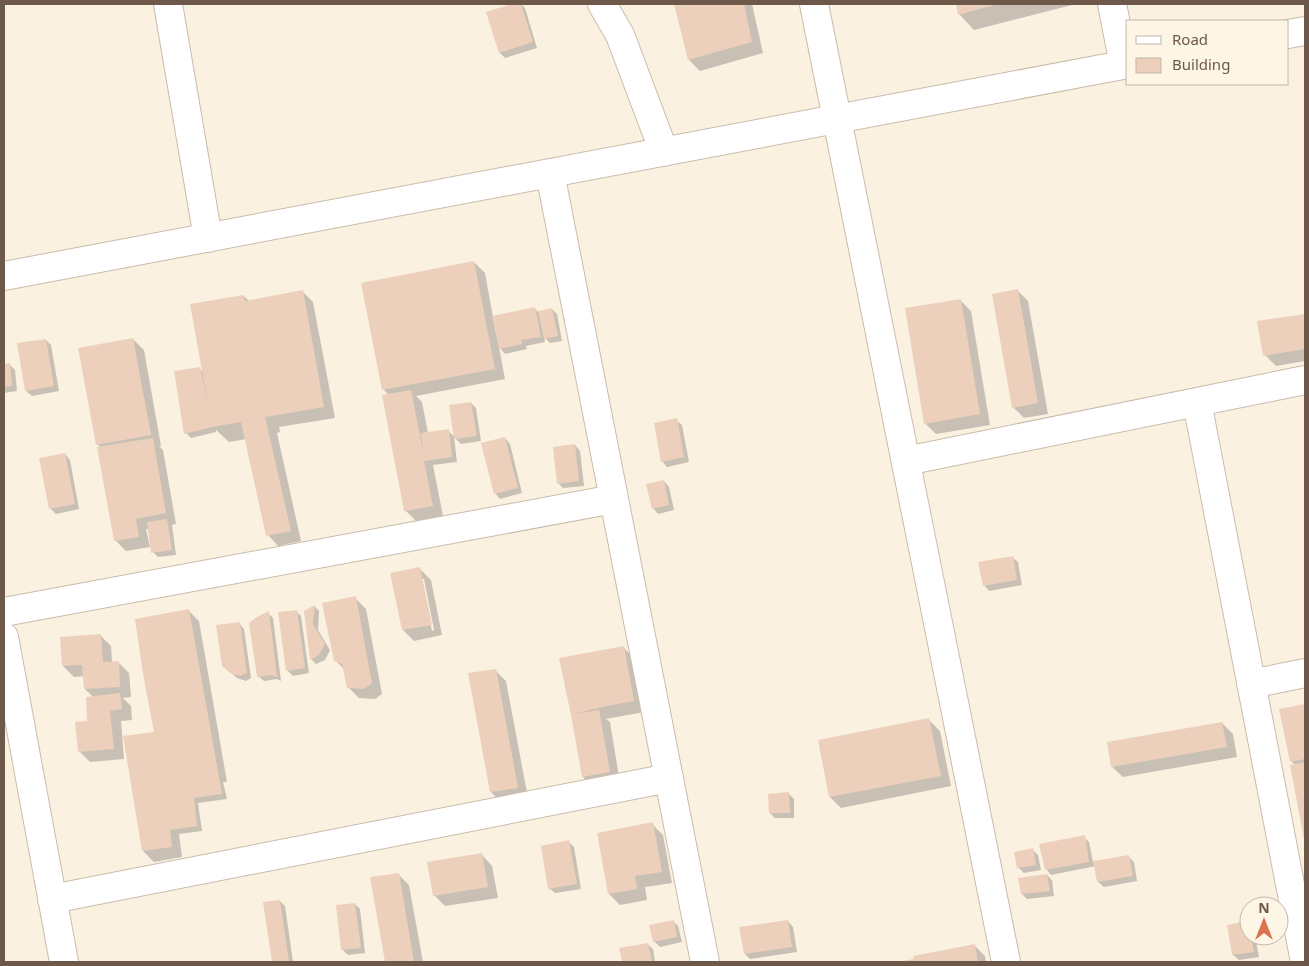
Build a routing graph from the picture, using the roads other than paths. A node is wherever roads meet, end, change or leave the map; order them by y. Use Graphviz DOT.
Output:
graph roads {
  1 [pos="168,4"];
  2 [pos="602,4"];
  3 [pos="814,4"];
  4 [pos="1112,4"];
  5 [pos="1305,31"];
  6 [pos="1289,34"];
  7 [pos="1126,64"];
  8 [pos="837,119"];
  9 [pos="664,152"];
  10 [pos="550,173"];
  11 [pos="208,238"];
  12 [pos="4,276"];
  13 [pos="1305,380"];
  14 [pos="1197,402"];
  15 [pos="906,461"];
  16 [pos="614,499"];
  17 [pos="4,612"];
  18 [pos="4,637"];
  19 [pos="1305,673"];
  20 [pos="1252,684"];
  21 [pos="669,778"];
  22 [pos="52,899"];
  23 [pos="1305,960"];
  24 [pos="64,962"];
  25 [pos="705,962"];
  26 [pos="1006,962"];
  1 -- 11 [label="street"];
  2 -- 9 [label="street"];
  3 -- 8 [label="street"];
  4 -- 7 [label="street"];
  5 -- 6 [label="street"];
  7 -- 8 [label="street"];
  8 -- 9 [label="street"];
  8 -- 15 [label="street"];
  9 -- 10 [label="street"];
  10 -- 11 [label="street"];
  10 -- 16 [label="street"];
  11 -- 12 [label="street"];
  13 -- 14 [label="street"];
  14 -- 15 [label="street"];
  14 -- 20 [label="street"];
  15 -- 26 [label="street"];
  16 -- 17 [label="street"];
  16 -- 21 [label="street"];
  18 -- 22 [label="street"];
  19 -- 20 [label="street"];
  20 -- 23 [label="street"];
  21 -- 22 [label="street"];
  21 -- 25 [label="street"];
  22 -- 24 [label="street"];
}
